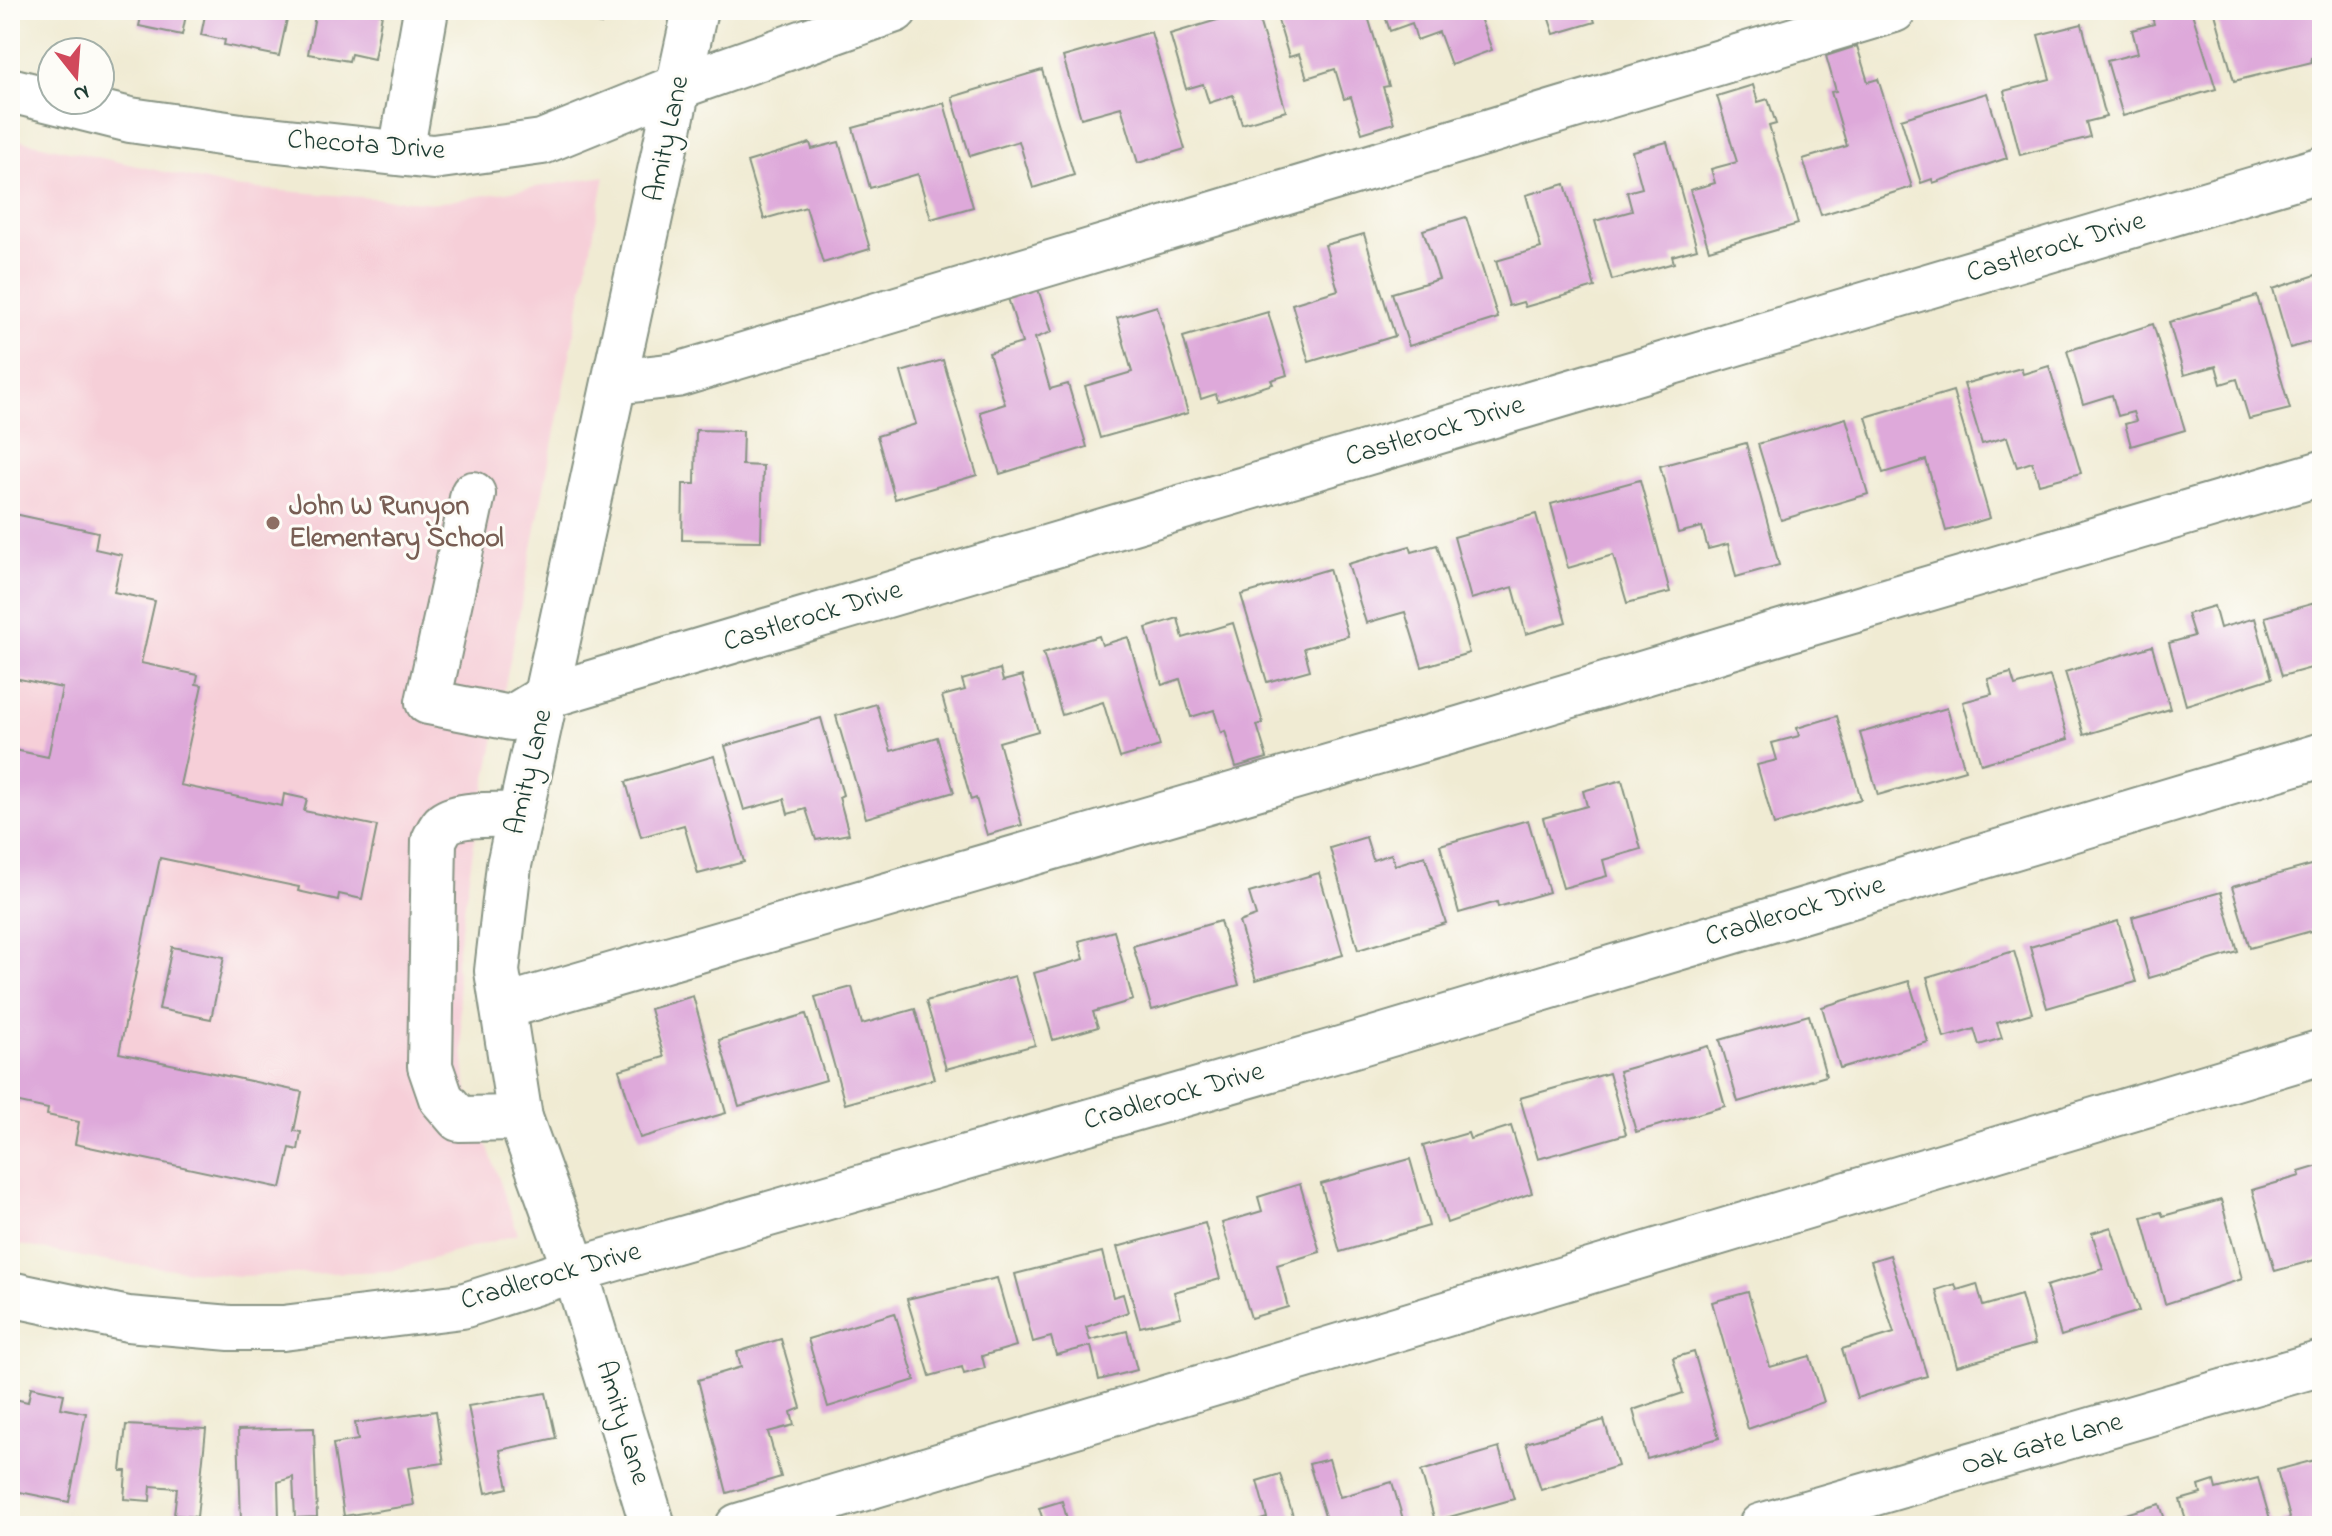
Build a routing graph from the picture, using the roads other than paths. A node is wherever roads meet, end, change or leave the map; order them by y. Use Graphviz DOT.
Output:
graph roads {
  1 [pos="426,10"];
  2 [pos="695,10"];
  3 [pos="895,10"];
  4 [pos="1894,10"];
  5 [pos="680,86"];
  6 [pos="10,90"];
  7 [pos="401,153"];
  8 [pos="2322,169"];
  9 [pos="615,382"];
  10 [pos="2322,473"];
  11 [pos="473,494"];
  12 [pos="547,696"];
  13 [pos="2322,755"];
  14 [pos="520,815"];
  15 [pos="503,1007"];
  16 [pos="2322,1052"];
  17 [pos="520,1118"];
  18 [pos="575,1270"];
  19 [pos="10,1294"];
  20 [pos="2322,1363"];
  21 [pos="653,1526"];
  22 [pos="738,1526"];
  23 [pos="1761,1526"];
  1 -- 7 [label="street"];
  2 -- 5 [label="street, Amity Lane"];
  3 -- 5 [label="street, Checota Drive"];
  4 -- 9 [label="street"];
  5 -- 7 [label="street, Checota Drive"];
  5 -- 9 [label="street, Amity Lane"];
  6 -- 7 [label="street, Checota Drive"];
  8 -- 12 [label="street, Castlerock Drive"];
  9 -- 12 [label="street, Amity Lane"];
  10 -- 15 [label="street"];
  11 -- 12 [label="street, Castlerock Drive"];
  12 -- 14 [label="street, Amity Lane"];
  13 -- 18 [label="street, Cradlerock Drive"];
  14 -- 15 [label="street, Amity Lane"];
  14 -- 17 [label="street"];
  15 -- 17 [label="street, Amity Lane"];
  16 -- 22 [label="street"];
  17 -- 18 [label="street, Amity Lane"];
  18 -- 19 [label="street, Cradlerock Drive"];
  18 -- 21 [label="street, Amity Lane"];
  20 -- 23 [label="street, Oak Gate Lane"];
}
